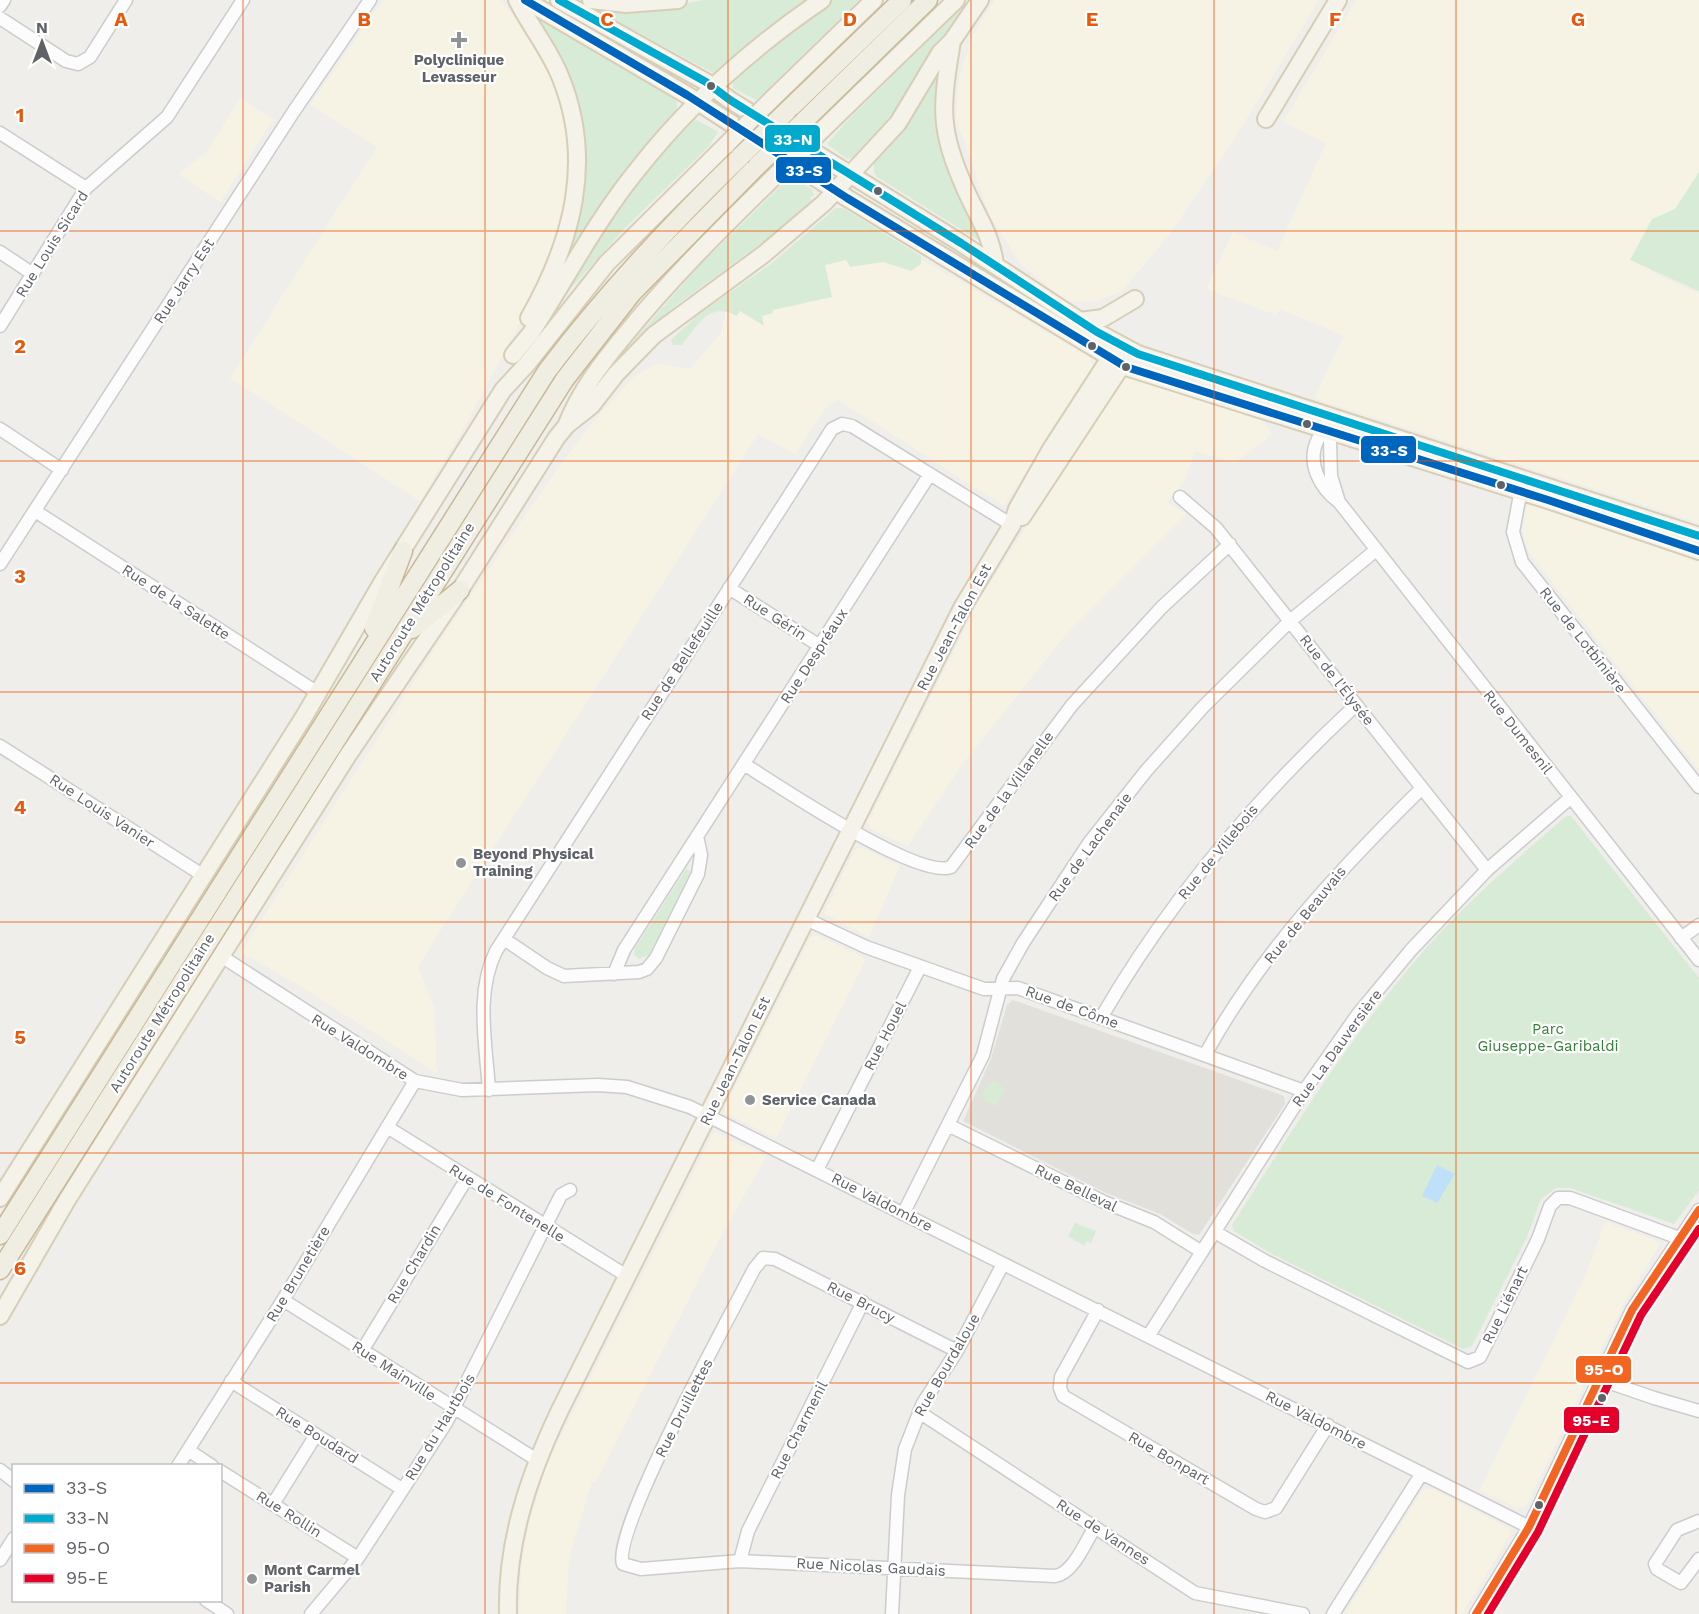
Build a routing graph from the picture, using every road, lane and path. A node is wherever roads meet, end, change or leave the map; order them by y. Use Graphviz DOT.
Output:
graph roads {
  1 [pos="4,0"];
  2 [pos="126,0"];
  3 [pos="243,0"];
  4 [pos="370,0"];
  5 [pos="517,0"];
  6 [pos="525,0"];
  7 [pos="559,0"];
  8 [pos="591,0"];
  9 [pos="678,0"];
  10 [pos="822,0"];
  11 [pos="874,0"];
  12 [pos="902,0"];
  13 [pos="928,0"];
  14 [pos="956,0"];
  15 [pos="980,0"];
  16 [pos="1338,0"];
  17 [pos="0,6"];
  18 [pos="0,18"];
  19 [pos="952,41"];
  20 [pos="713,88"];
  21 [pos="698,103"];
  22 [pos="1266,119"];
  23 [pos="0,132"];
  24 [pos="851,174"];
  25 [pos="86,188"];
  26 [pos="836,190"];
  27 [pos="0,252"];
  28 [pos="995,264"];
  29 [pos="33,274"];
  30 [pos="1135,299"];
  31 [pos="1080,321"];
  32 [pos="0,326"];
  33 [pos="1121,354"];
  34 [pos="513,355"];
  35 [pos="502,390"];
  36 [pos="1328,423"];
  37 [pos="567,425"];
  38 [pos="0,429"];
  39 [pos="62,470"];
  40 [pos="930,474"];
  41 [pos="1522,484"];
  42 [pos="1180,497"];
  43 [pos="35,511"];
  44 [pos="1012,525"];
  45 [pos="1699,536"];
  46 [pos="1230,544"];
  47 [pos="1376,550"];
  48 [pos="403,551"];
  49 [pos="1699,551"];
  50 [pos="0,564"];
  51 [pos="729,588"];
  52 [pos="460,590"];
  53 [pos="1290,621"];
  54 [pos="395,644"];
  55 [pos="820,646"];
  56 [pos="362,661"];
  57 [pos="318,693"];
  58 [pos="1356,705"];
  59 [pos="0,746"];
  60 [pos="744,764"];
  61 [pos="1422,788"];
  62 [pos="1699,788"];
  63 [pos="1570,798"];
  64 [pos="850,830"];
  65 [pos="697,836"];
  66 [pos="1487,870"];
  67 [pos="204,876"];
  68 [pos="806,919"];
  69 [pos="1699,925"];
  70 [pos="504,939"];
  71 [pos="1682,939"];
  72 [pos="221,956"];
  73 [pos="1699,960"];
  74 [pos="920,967"];
  75 [pos="614,974"];
  76 [pos="999,991"];
  77 [pos="1101,1018"];
  78 [pos="1204,1055"];
  79 [pos="415,1081"];
  80 [pos="489,1090"];
  81 [pos="1304,1091"];
  82 [pos="707,1116"];
  83 [pos="948,1125"];
  84 [pos="387,1127"];
  85 [pos="817,1170"];
  86 [pos="467,1178"];
  87 [pos="570,1190"];
  88 [pos="0,1198"];
  89 [pos="1699,1210"];
  90 [pos="903,1214"];
  91 [pos="547,1226"];
  92 [pos="1215,1232"];
  93 [pos="0,1235"];
  94 [pos="1679,1238"];
  95 [pos="1202,1252"];
  96 [pos="763,1258"];
  97 [pos="1003,1264"];
  98 [pos="0,1270"];
  99 [pos="627,1276"];
  100 [pos="283,1300"];
  101 [pos="863,1302"];
  102 [pos="1098,1310"];
  103 [pos="0,1316"];
  104 [pos="1149,1335"];
  105 [pos="362,1351"];
  106 [pos="957,1351"];
  107 [pos="1599,1378"];
  108 [pos="231,1382"];
  109 [pos="454,1409"];
  110 [pos="1699,1411"];
  111 [pos="919,1412"];
  112 [pos="1328,1425"];
  113 [pos="316,1435"];
  114 [pos="188,1450"];
  115 [pos="537,1460"];
  116 [pos="179,1464"];
  117 [pos="209,1464"];
  118 [pos="0,1470"];
  119 [pos="222,1472"];
  120 [pos="1422,1473"];
  121 [pos="12,1479"];
  122 [pos="402,1489"];
  123 [pos="273,1504"];
  124 [pos="1699,1521"];
  125 [pos="1095,1527"];
  126 [pos="1529,1527"];
  127 [pos="12,1542"];
  128 [pos="358,1558"];
  129 [pos="1699,1559"];
  130 [pos="0,1560"];
  131 [pos="740,1561"];
  132 [pos="623,1564"];
  133 [pos="894,1569"];
  134 [pos="209,1602"];
  135 [pos="227,1614"];
  136 [pos="311,1614"];
  137 [pos="508,1614"];
  138 [pos="892,1614"];
  139 [pos="1303,1614"];
  140 [pos="1333,1614"];
  141 [pos="1476,1614"];
  1 -- 17 [label="street"];
  2 -- 18 [label="street"];
  3 -- 25 [label="street, Rue Louis Sicard"];
  4 -- 39 [label="street, Rue Jarry Est"];
  5 -- 34 [label="main road"];
  6 -- 21 [label="main road"];
  7 -- 20 [label="main road"];
  8 -- 9 [label="main road"];
  10 -- 20 [label="main road"];
  11 -- 35 [label="main road, bridge"];
  12 -- 56 [label="highway, Autoroute Métropolitaine, bridge"];
  13 -- 54 [label="highway, Autoroute Métropolitaine, bridge"];
  14 -- 37 [label="main road, bridge"];
  15 -- 19 [label="main road"];
  16 -- 22 [label="main road"];
  19 -- 24 [label="main road"];
  19 -- 28 [label="main road"];
  20 -- 21 [label="main road"];
  20 -- 24 [label="main road"];
  21 -- 26 [label="main road"];
  21 -- 34 [label="main road"];
  23 -- 25 [label="street"];
  24 -- 26 [label="main road"];
  24 -- 28 [label="main road"];
  25 -- 29 [label="street, Rue Louis Sicard"];
  26 -- 33 [label="main road"];
  26 -- 37 [label="main road"];
  27 -- 29 [label="street"];
  28 -- 31 [label="main road"];
  29 -- 32 [label="street, Rue Louis Sicard"];
  30 -- 31 [label="main road"];
  31 -- 33 [label="main road"];
  33 -- 36 [label="main road"];
  33 -- 44 [label="main road, Rue Jean-Talon Est"];
  34 -- 35 [label="main road"];
  35 -- 48 [label="main road"];
  36 -- 41 [label="main road"];
  36 -- 47 [label="street, Rue Dumesnil"];
  37 -- 52 [label="main road"];
  38 -- 39 [label="street"];
  39 -- 43 [label="street, Rue Jarry Est"];
  40 -- 44 [label="street, Rue de Bellefeuille"];
  40 -- 51 [label="street, Rue de Bellefeuille"];
  40 -- 55 [label="street, Rue Despréaux"];
  41 -- 45 [label="main road"];
  41 -- 49 [label="main road"];
  41 -- 62 [label="street, Rue de Lotbinière"];
  42 -- 46 [label="street, Rue de l'Élysée"];
  43 -- 50 [label="street, Rue Jarry Est"];
  43 -- 57 [label="street, Rue de la Salette"];
  44 -- 64 [label="main road, Rue Jean-Talon Est"];
  46 -- 53 [label="street, Rue de l'Élysée"];
  46 -- 64 [label="street, Rue de la Villanelle"];
  47 -- 53 [label="street, Rue de Lachenaie"];
  47 -- 63 [label="street, Rue Dumesnil"];
  48 -- 56 [label="highway"];
  48 -- 57 [label="main road"];
  51 -- 55 [label="street, Rue Gérin"];
  51 -- 70 [label="street, Rue de Bellefeuille"];
  52 -- 54 [label="highway"];
  52 -- 72 [label="main road"];
  53 -- 58 [label="street, Rue de l'Élysée"];
  53 -- 76 [label="street, Rue de Lachenaie"];
  54 -- 98 [label="highway, Autoroute Métropolitaine"];
  55 -- 60 [label="street, Rue Despréaux"];
  56 -- 93 [label="highway, Autoroute Métropolitaine"];
  57 -- 67 [label="main road"];
  58 -- 61 [label="street, Rue de l'Élysée"];
  58 -- 77 [label="street, Rue de Villebois"];
  59 -- 67 [label="street, Rue Louis Vanier"];
  60 -- 64 [label="street, Rue de la Villanelle"];
  60 -- 65 [label="street, Rue Despréaux"];
  61 -- 66 [label="street, Rue de l'Élysée"];
  61 -- 78 [label="street, Rue de Beauvais"];
  63 -- 66 [label="street, Rue La Dauversière"];
  63 -- 71 [label="street, Rue Dumesnil"];
  64 -- 68 [label="main road, Rue Jean-Talon Est"];
  65 -- 75 [label="street, Rue Despréaux"];
  65 -- 75 [label="street"];
  66 -- 81 [label="street, Rue La Dauversière"];
  67 -- 88 [label="main road"];
  68 -- 74 [label="street, Rue de Côme"];
  68 -- 82 [label="main road, Rue Jean-Talon Est"];
  69 -- 71 [label="street"];
  70 -- 75 [label="street"];
  70 -- 80 [label="street, Rue de Bellefeuille"];
  71 -- 73 [label="street, Rue Dumesnil"];
  72 -- 79 [label="street, Rue Valdombre"];
  72 -- 103 [label="main road"];
  74 -- 76 [label="street, Rue de Côme"];
  74 -- 85 [label="street, Rue Houel"];
  76 -- 77 [label="street, Rue de Côme"];
  76 -- 83 [label="street, Rue de Lachenaie"];
  77 -- 78 [label="street, Rue de Côme"];
  78 -- 81 [label="street, Rue de Côme"];
  79 -- 80 [label="street, Rue Valdombre"];
  79 -- 84 [label="street, Rue Brunetière"];
  80 -- 82 [label="street, Rue Valdombre"];
  81 -- 92 [label="street, Rue La Dauversière"];
  82 -- 85 [label="street, Rue Valdombre"];
  82 -- 99 [label="main road, Rue Jean-Talon Est"];
  83 -- 90 [label="street, Rue de Lachenaie"];
  83 -- 95 [label="street, Rue Belleval"];
  84 -- 86 [label="street, Rue de Fontenelle"];
  84 -- 100 [label="street, Rue Brunetière"];
  85 -- 90 [label="street, Rue Valdombre"];
  86 -- 91 [label="street, Rue de Fontenelle"];
  86 -- 105 [label="street, Rue Chardin"];
  87 -- 91 [label="street, Rue du Hautbois"];
  89 -- 94 [label="street"];
  90 -- 97 [label="street, Rue Valdombre"];
  91 -- 99 [label="street, Rue de Fontenelle"];
  91 -- 109 [label="street, Rue du Hautbois"];
  92 -- 94 [label="street, Rue Liénart"];
  92 -- 95 [label="street, Rue La Dauversière"];
  94 -- 107 [label="street"];
  95 -- 104 [label="street, Rue La Dauversière"];
  96 -- 101 [label="street, Rue Brucy"];
  96 -- 132 [label="street, Rue Druillettes"];
  97 -- 102 [label="street, Rue Valdombre"];
  97 -- 106 [label="street, Rue Bourdaloue"];
  99 -- 115 [label="main road, Rue Jean-Talon Est"];
  100 -- 105 [label="street, Rue Mainville"];
  100 -- 108 [label="street, Rue Brunetière"];
  101 -- 106 [label="street, Rue Brucy"];
  101 -- 131 [label="street, Rue Charmenil"];
  102 -- 104 [label="street, Rue Valdombre"];
  102 -- 112 [label="street, Rue Bonpart"];
  104 -- 112 [label="street, Rue Valdombre"];
  105 -- 109 [label="street, Rue Mainville"];
  106 -- 111 [label="street, Rue Bourdaloue"];
  107 -- 110 [label="street"];
  107 -- 126 [label="street"];
  108 -- 113 [label="street, Rue Boudard"];
  108 -- 114 [label="street, Rue Brunetière"];
  109 -- 115 [label="street, Rue Mainville"];
  109 -- 122 [label="street, Rue du Hautbois"];
  111 -- 125 [label="street, Rue de Vannes"];
  111 -- 133 [label="street, Rue Bourdaloue"];
  112 -- 120 [label="street, Rue Valdombre"];
  113 -- 122 [label="street, Rue Boudard"];
  113 -- 123 [label="street"];
  114 -- 116 [label="street, Rue Brunetière"];
  114 -- 117 [label="street"];
  115 -- 137 [label="main road, Rue Jean-Talon Est"];
  118 -- 121 [label="street"];
  119 -- 123 [label="street, Rue Rollin"];
  120 -- 126 [label="street, Rue Valdombre"];
  120 -- 140 [label="street"];
  122 -- 128 [label="street, Rue du Hautbois"];
  123 -- 128 [label="street, Rue Rollin"];
  124 -- 129 [label="street"];
  125 -- 133 [label="street, Rue Nicolas Gaudais"];
  125 -- 139 [label="street, Rue de Vannes"];
  126 -- 141 [label="street"];
  127 -- 130 [label="street"];
  128 -- 136 [label="street, Rue du Hautbois"];
  131 -- 132 [label="street, Rue Nicolas Gaudais"];
  131 -- 133 [label="street, Rue Nicolas Gaudais"];
  133 -- 138 [label="street, Rue Bourdaloue"];
  134 -- 135 [label="street"];
}
